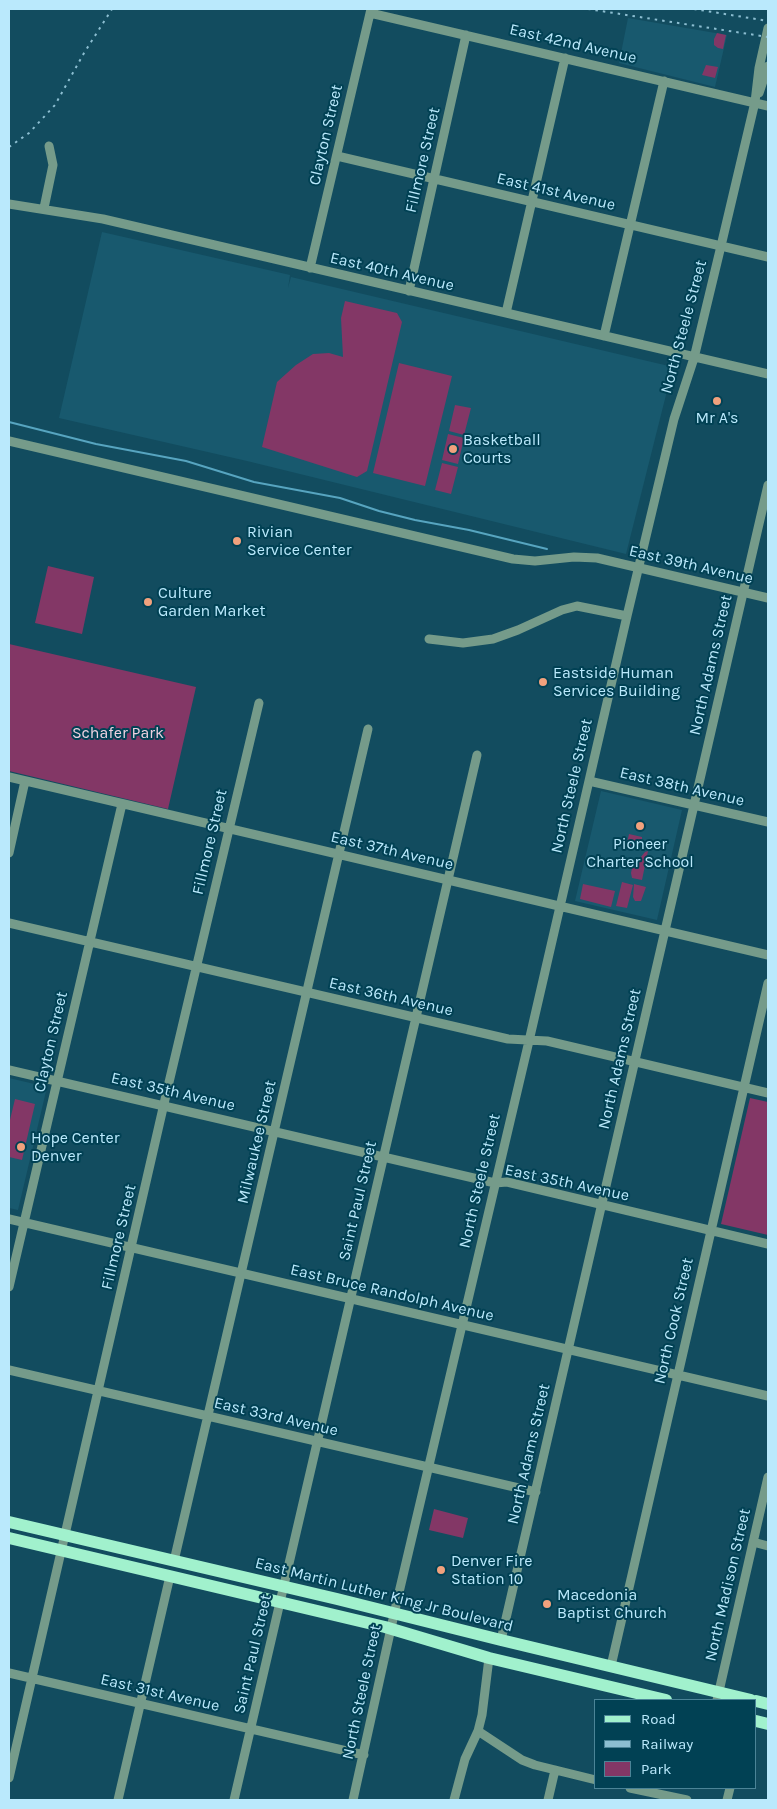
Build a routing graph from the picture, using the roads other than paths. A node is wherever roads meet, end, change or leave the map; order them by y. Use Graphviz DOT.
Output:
graph roads {
  1 [pos="371,11"];
  2 [pos="768,28"];
  3 [pos="466,35"];
  4 [pos="565,58"];
  5 [pos="768,66"];
  6 [pos="664,81"];
  7 [pos="755,102"];
  8 [pos="768,106"];
  9 [pos="49,146"];
  10 [pos="337,156"];
  11 [pos="434,179"];
  12 [pos="532,202"];
  13 [pos="9,204"];
  14 [pos="44,208"];
  15 [pos="630,225"];
  16 [pos="721,246"];
  17 [pos="768,257"];
  18 [pos="310,268"];
  19 [pos="409,291"];
  20 [pos="506,314"];
  21 [pos="604,336"];
  22 [pos="694,358"];
  23 [pos="768,374"];
  24 [pos="9,441"];
  25 [pos="768,485"];
  26 [pos="640,564"];
  27 [pos="743,592"];
  28 [pos="768,598"];
  29 [pos="627,616"];
  30 [pos="429,639"];
  31 [pos="259,703"];
  32 [pos="368,729"];
  33 [pos="477,755"];
  34 [pos="9,777"];
  35 [pos="589,780"];
  36 [pos="25,781"];
  37 [pos="122,804"];
  38 [pos="694,805"];
  39 [pos="768,822"];
  40 [pos="228,829"];
  41 [pos="9,853"];
  42 [pos="338,854"];
  43 [pos="448,880"];
  44 [pos="560,906"];
  45 [pos="9,923"];
  46 [pos="666,931"];
  47 [pos="90,941"];
  48 [pos="768,955"];
  49 [pos="196,966"];
  50 [pos="768,983"];
  51 [pos="307,993"];
  52 [pos="416,1017"];
  53 [pos="529,1041"];
  54 [pos="635,1062"];
  55 [pos="9,1070"];
  56 [pos="57,1081"];
  57 [pos="744,1087"];
  58 [pos="768,1093"];
  59 [pos="164,1106"];
  60 [pos="274,1131"];
  61 [pos="383,1157"];
  62 [pos="495,1183"];
  63 [pos="602,1205"];
  64 [pos="9,1219"];
  65 [pos="24,1223"];
  66 [pos="711,1230"];
  67 [pos="768,1244"];
  68 [pos="132,1248"];
  69 [pos="242,1274"];
  70 [pos="9,1287"];
  71 [pos="350,1299"];
  72 [pos="462,1325"];
  73 [pos="568,1350"];
  74 [pos="9,1370"];
  75 [pos="677,1375"];
  76 [pos="99,1391"];
  77 [pos="768,1396"];
  78 [pos="209,1416"];
  79 [pos="317,1441"];
  80 [pos="429,1468"];
  81 [pos="768,1477"];
  82 [pos="536,1492"];
  83 [pos="9,1522"];
  84 [pos="66,1536"];
  85 [pos="9,1538"];
  86 [pos="753,1542"];
  87 [pos="768,1546"];
  88 [pos="62,1551"];
  89 [pos="174,1561"];
  90 [pos="170,1576"];
  91 [pos="284,1586"];
  92 [pos="280,1602"];
  93 [pos="395,1613"];
  94 [pos="392,1628"];
  95 [pos="501,1640"];
  96 [pos="488,1662"];
  97 [pos="611,1666"];
  98 [pos="9,1673"];
  99 [pos="31,1678"];
  100 [pos="718,1696"];
  101 [pos="661,1699"];
  102 [pos="743,1699"];
  103 [pos="141,1704"];
  104 [pos="251,1729"];
  105 [pos="478,1731"];
  106 [pos="364,1755"];
  107 [pos="555,1770"];
  108 [pos="9,1778"];
  109 [pos="594,1780"];
  110 [pos="636,1789"];
  111 [pos="641,1790"];
  112 [pos="118,1800"];
  113 [pos="234,1800"];
  114 [pos="353,1800"];
  115 [pos="454,1800"];
  116 [pos="548,1800"];
  117 [pos="639,1800"];
  118 [pos="687,1800"];
  1 -- 3 [label="street, East 42nd Avenue"];
  1 -- 10 [label="street, Clayton Street"];
  2 -- 7 [label="street, North Steele Street"];
  3 -- 4 [label="street, East 42nd Avenue"];
  3 -- 11 [label="street, Fillmore Street"];
  4 -- 6 [label="street, East 42nd Avenue"];
  4 -- 12 [label="street"];
  5 -- 7 [label="street, North Steele Street"];
  6 -- 7 [label="street, East 42nd Avenue"];
  6 -- 15 [label="street"];
  7 -- 8 [label="street, East 42nd Avenue"];
  7 -- 16 [label="street, North Steele Street"];
  9 -- 14 [label="street"];
  10 -- 11 [label="street, East 41st Avenue"];
  10 -- 18 [label="street, Clayton Street"];
  11 -- 12 [label="street, East 41st Avenue"];
  11 -- 19 [label="street, Fillmore Street"];
  12 -- 15 [label="street, East 41st Avenue"];
  12 -- 20 [label="street"];
  13 -- 14 [label="street, East 40th Avenue"];
  14 -- 18 [label="street, East 40th Avenue"];
  15 -- 16 [label="street, East 41st Avenue"];
  15 -- 21 [label="street"];
  16 -- 17 [label="street, East 41st Avenue"];
  16 -- 22 [label="street, North Steele Street"];
  18 -- 19 [label="street, East 40th Avenue"];
  19 -- 20 [label="street, East 40th Avenue"];
  20 -- 21 [label="street, East 40th Avenue"];
  21 -- 22 [label="street, East 40th Avenue"];
  22 -- 23 [label="street, East 40th Avenue"];
  22 -- 26 [label="street, North Steele Street"];
  24 -- 26 [label="street, East 39th Avenue"];
  25 -- 27 [label="street, North Adams Street"];
  26 -- 27 [label="street, East 39th Avenue"];
  26 -- 29 [label="street, North Steele Street"];
  27 -- 28 [label="street, East 39th Avenue"];
  27 -- 38 [label="street, North Adams Street"];
  29 -- 30 [label="street"];
  29 -- 35 [label="street, North Steele Street"];
  31 -- 40 [label="street, Fillmore Street"];
  32 -- 42 [label="street, Milwaukee Street"];
  33 -- 43 [label="street, Saint Paul Street"];
  34 -- 36 [label="street, East 37th Avenue"];
  35 -- 38 [label="street, East 38th Avenue"];
  35 -- 44 [label="street, North Steele Street"];
  36 -- 37 [label="street, East 37th Avenue"];
  36 -- 41 [label="street"];
  37 -- 40 [label="street, East 37th Avenue"];
  37 -- 47 [label="street, Clayton Street"];
  38 -- 39 [label="street, East 38th Avenue"];
  38 -- 46 [label="street, North Adams Street"];
  40 -- 42 [label="street, East 37th Avenue"];
  40 -- 49 [label="street, Fillmore Street"];
  42 -- 43 [label="street, East 37th Avenue"];
  42 -- 51 [label="street, Milwaukee Street"];
  43 -- 44 [label="street, East 37th Avenue"];
  43 -- 52 [label="street, Saint Paul Street"];
  44 -- 46 [label="street, East 37th Avenue"];
  44 -- 53 [label="street, North Steele Street"];
  45 -- 47 [label="street, East 36th Avenue"];
  46 -- 48 [label="street, East 37th Avenue"];
  46 -- 54 [label="street, North Adams Street"];
  47 -- 49 [label="street, East 36th Avenue"];
  47 -- 56 [label="street, Clayton Street"];
  49 -- 51 [label="street, East 36th Avenue"];
  49 -- 59 [label="street, Fillmore Street"];
  50 -- 57 [label="street, North Cook Street"];
  51 -- 52 [label="street, East 36th Avenue"];
  51 -- 60 [label="street, Milwaukee Street"];
  52 -- 53 [label="street, East 36th Avenue"];
  52 -- 61 [label="street, Saint Paul Street"];
  53 -- 54 [label="street, East 36th Avenue"];
  53 -- 62 [label="street, North Steele Street"];
  54 -- 57 [label="street, East 36th Avenue"];
  54 -- 63 [label="street, North Adams Street"];
  55 -- 56 [label="street, East 35th Avenue"];
  56 -- 59 [label="street, East 35th Avenue"];
  56 -- 65 [label="street, Clayton Street"];
  57 -- 58 [label="street, East 36th Avenue"];
  57 -- 66 [label="street, North Cook Street"];
  59 -- 60 [label="street, East 35th Avenue"];
  59 -- 68 [label="street, Fillmore Street"];
  60 -- 61 [label="street, East 35th Avenue"];
  60 -- 69 [label="street, Milwaukee Street"];
  61 -- 62 [label="street, East 35th Avenue"];
  61 -- 71 [label="street, Saint Paul Street"];
  62 -- 63 [label="street, East 35th Avenue"];
  62 -- 72 [label="street, North Steele Street"];
  63 -- 66 [label="street, East 35th Avenue"];
  63 -- 73 [label="street, North Adams Street"];
  64 -- 65 [label="street, East Bruce Randolph Avenue"];
  65 -- 68 [label="street, East Bruce Randolph Avenue"];
  65 -- 70 [label="street, Clayton Street"];
  66 -- 67 [label="street, East 35th Avenue"];
  66 -- 75 [label="street, North Cook Street"];
  68 -- 69 [label="street, East Bruce Randolph Avenue"];
  68 -- 76 [label="street, Fillmore Street"];
  69 -- 71 [label="street, East Bruce Randolph Avenue"];
  69 -- 78 [label="street, Milwaukee Street"];
  71 -- 72 [label="street, East Bruce Randolph Avenue"];
  71 -- 79 [label="street, Saint Paul Street"];
  72 -- 73 [label="street, East Bruce Randolph Avenue"];
  72 -- 80 [label="street, North Steele Street"];
  73 -- 75 [label="street, East Bruce Randolph Avenue"];
  73 -- 82 [label="street, North Adams Street"];
  74 -- 76 [label="street, East 33rd Avenue"];
  75 -- 77 [label="street, East Bruce Randolph Avenue"];
  75 -- 97 [label="street, North Cook Street"];
  76 -- 78 [label="street, East 33rd Avenue"];
  76 -- 84 [label="street, Fillmore Street"];
  78 -- 79 [label="street, East 33rd Avenue"];
  78 -- 89 [label="street, Milwaukee Street"];
  79 -- 80 [label="street, East 33rd Avenue"];
  79 -- 91 [label="street, Saint Paul Street"];
  80 -- 82 [label="street, East 33rd Avenue"];
  80 -- 93 [label="street, North Steele Street"];
  81 -- 86 [label="street, North Madison Street"];
  82 -- 95 [label="street, North Adams Street"];
  83 -- 84 [label="main road, East Martin Luther King Jr Boulevard"];
  84 -- 88 [label="street, Fillmore Street"];
  84 -- 89 [label="main road, East Martin Luther King Jr Boulevard"];
  85 -- 88 [label="main road, East Martin Luther King Jr Boulevard"];
  86 -- 87 [label="street"];
  86 -- 100 [label="street, North Madison Street"];
  88 -- 90 [label="main road, East Martin Luther King Jr Boulevard"];
  88 -- 99 [label="street, Fillmore Street"];
  89 -- 91 [label="main road, East Martin Luther King Jr Boulevard"];
  90 -- 92 [label="main road, East Martin Luther King Jr Boulevard"];
  90 -- 103 [label="street"];
  91 -- 92 [label="street, Saint Paul Street"];
  91 -- 93 [label="main road, East Martin Luther King Jr Boulevard"];
  92 -- 94 [label="main road, East Martin Luther King Jr Boulevard"];
  92 -- 104 [label="street, Saint Paul Street"];
  93 -- 94 [label="street, North Steele Street"];
  93 -- 95 [label="main road, East Martin Luther King Jr Boulevard"];
  94 -- 96 [label="main road, East Martin Luther King Jr Boulevard"];
  94 -- 106 [label="street, North Steele Street"];
  95 -- 97 [label="main road, East Martin Luther King Jr Boulevard"];
  96 -- 101 [label="main road, East Martin Luther King Jr Boulevard"];
  96 -- 105 [label="street"];
  97 -- 100 [label="main road, East Martin Luther King Jr Boulevard"];
  98 -- 99 [label="street, East 31st Avenue"];
  99 -- 103 [label="street, East 31st Avenue"];
  99 -- 108 [label="street, Fillmore Street"];
  100 -- 102 [label="main road, East Martin Luther King Jr Boulevard"];
  103 -- 104 [label="street, East 31st Avenue"];
  103 -- 112 [label="street"];
  104 -- 106 [label="street, East 31st Avenue"];
  104 -- 113 [label="street, Saint Paul Street"];
  105 -- 107 [label="street"];
  105 -- 115 [label="street"];
  106 -- 114 [label="street, North Steele Street"];
  107 -- 109 [label="street"];
  107 -- 116 [label="street"];
  110 -- 111 [label="street"];
  111 -- 117 [label="street"];
  111 -- 118 [label="street"];
}
